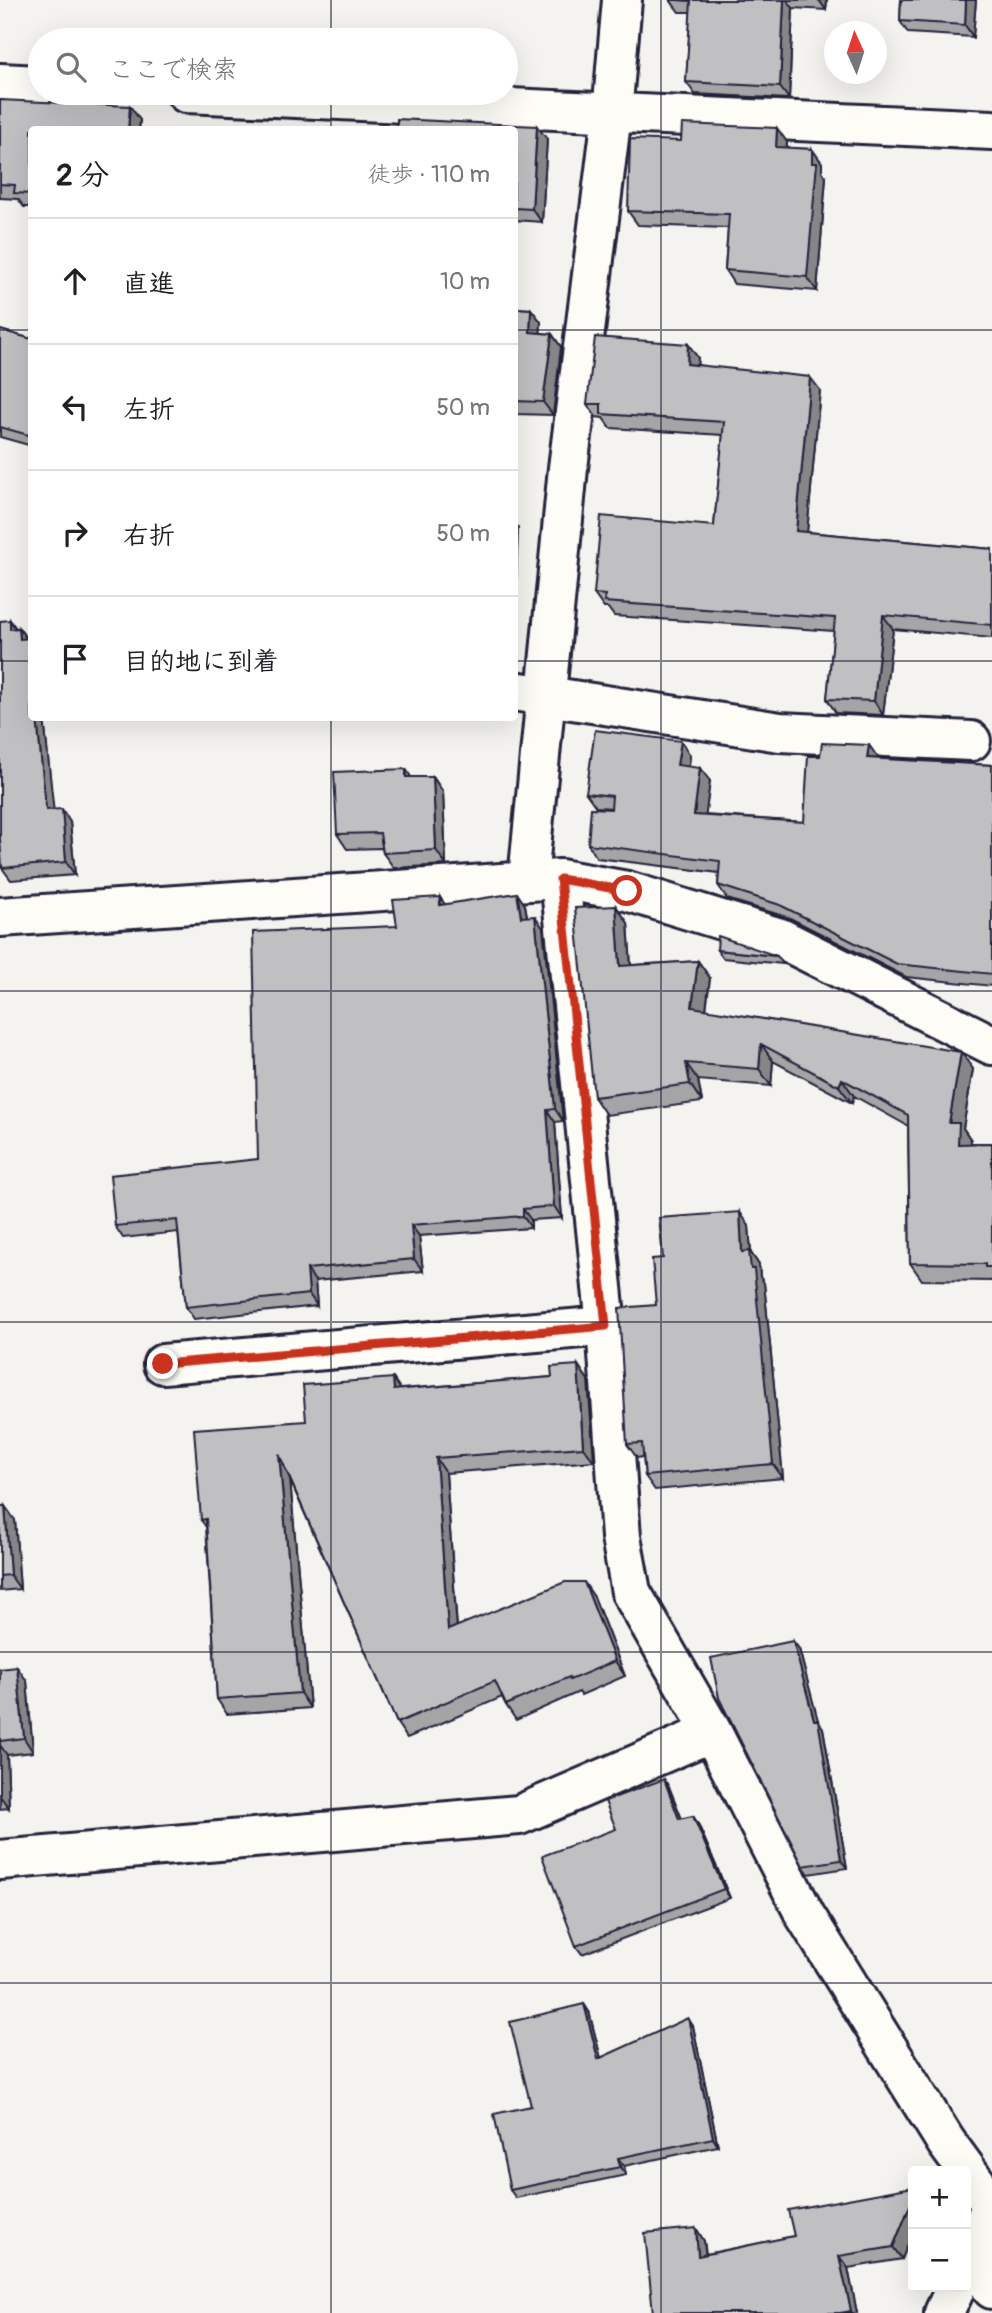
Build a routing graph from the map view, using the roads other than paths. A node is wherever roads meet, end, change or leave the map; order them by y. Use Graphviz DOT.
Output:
graph roads {
  1 [pos="622,0"];
  2 [pos="0,83"];
  3 [pos="28,85"];
  4 [pos="429,105"];
  5 [pos="612,114"];
  6 [pos="992,130"];
  7 [pos="530,694"];
  8 [pos="971,741"];
  9 [pos="544,879"];
  10 [pos="0,917"];
  11 [pos="992,1045"];
  12 [pos="606,1326"];
  13 [pos="163,1364"];
  14 [pos="712,1732"];
  15 [pos="0,1860"];
  16 [pos="992,2204"];
  17 [pos="971,2256"];
  18 [pos="971,2259"];
  19 [pos="992,2289"];
  20 [pos="954,2292"];
  21 [pos="944,2313"];
  1 -- 5 [label="street"];
  2 -- 3 [label="street"];
  4 -- 5 [label="street"];
  5 -- 6 [label="street"];
  5 -- 7 [label="street"];
  7 -- 8 [label="street"];
  7 -- 9 [label="street"];
  9 -- 10 [label="street"];
  9 -- 11 [label="street"];
  9 -- 12 [label="street"];
  12 -- 13 [label="street"];
  12 -- 14 [label="street"];
  14 -- 15 [label="street"];
  14 -- 16 [label="street"];
  16 -- 17 [label="street"];
  18 -- 19 [label="street"];
  20 -- 21 [label="street"];
}
